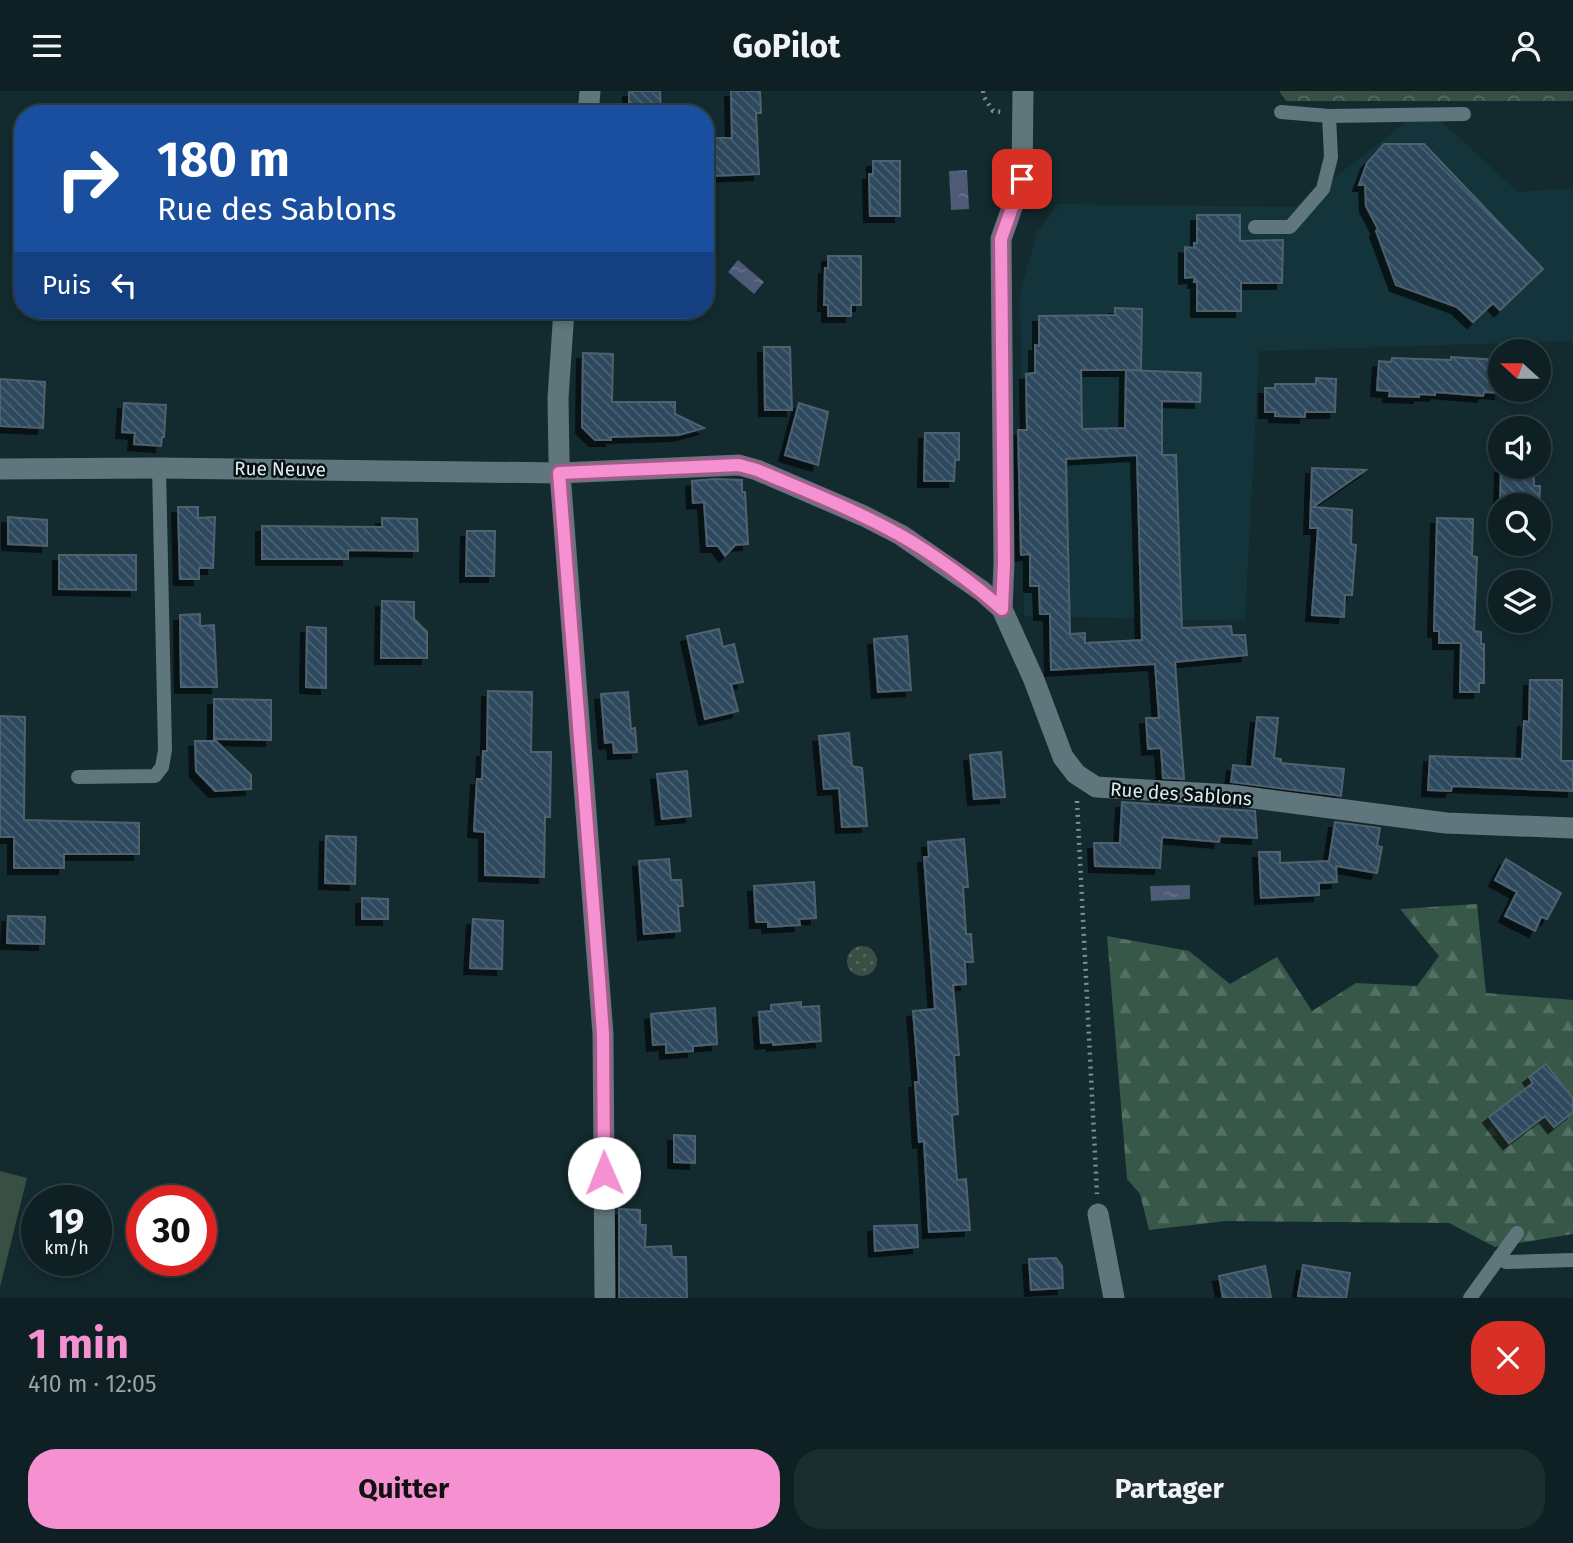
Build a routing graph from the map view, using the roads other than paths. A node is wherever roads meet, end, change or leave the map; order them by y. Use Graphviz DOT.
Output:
graph roads {
  1 [pos="1023,91"];
  2 [pos="1281,112"];
  3 [pos="1464,114"];
  4 [pos="1329,117"];
  5 [pos="1255,227"];
  6 [pos="563,319"];
  7 [pos="159,468"];
  8 [pos="0,469"];
  9 [pos="559,473"];
  10 [pos="1002,609"];
  11 [pos="78,777"];
  12 [pos="1573,828"];
  13 [pos="1098,1214"];
  14 [pos="1517,1233"];
  15 [pos="1500,1256"];
  16 [pos="1573,1259"];
  17 [pos="605,1298"];
  18 [pos="1114,1298"];
  19 [pos="1470,1298"];
  1 -- 10 [label="street"];
  2 -- 4 [label="lane"];
  3 -- 4 [label="lane"];
  4 -- 5 [label="lane"];
  6 -- 9 [label="street"];
  7 -- 8 [label="street, Rue Neuve"];
  7 -- 9 [label="street, Rue Neuve"];
  7 -- 11 [label="lane"];
  9 -- 10 [label="street, Rue des Sablons"];
  9 -- 17 [label="street"];
  10 -- 12 [label="street, Rue des Sablons"];
  13 -- 18 [label="street"];
  14 -- 15 [label="lane"];
  15 -- 16 [label="lane"];
  15 -- 19 [label="lane"];
}
